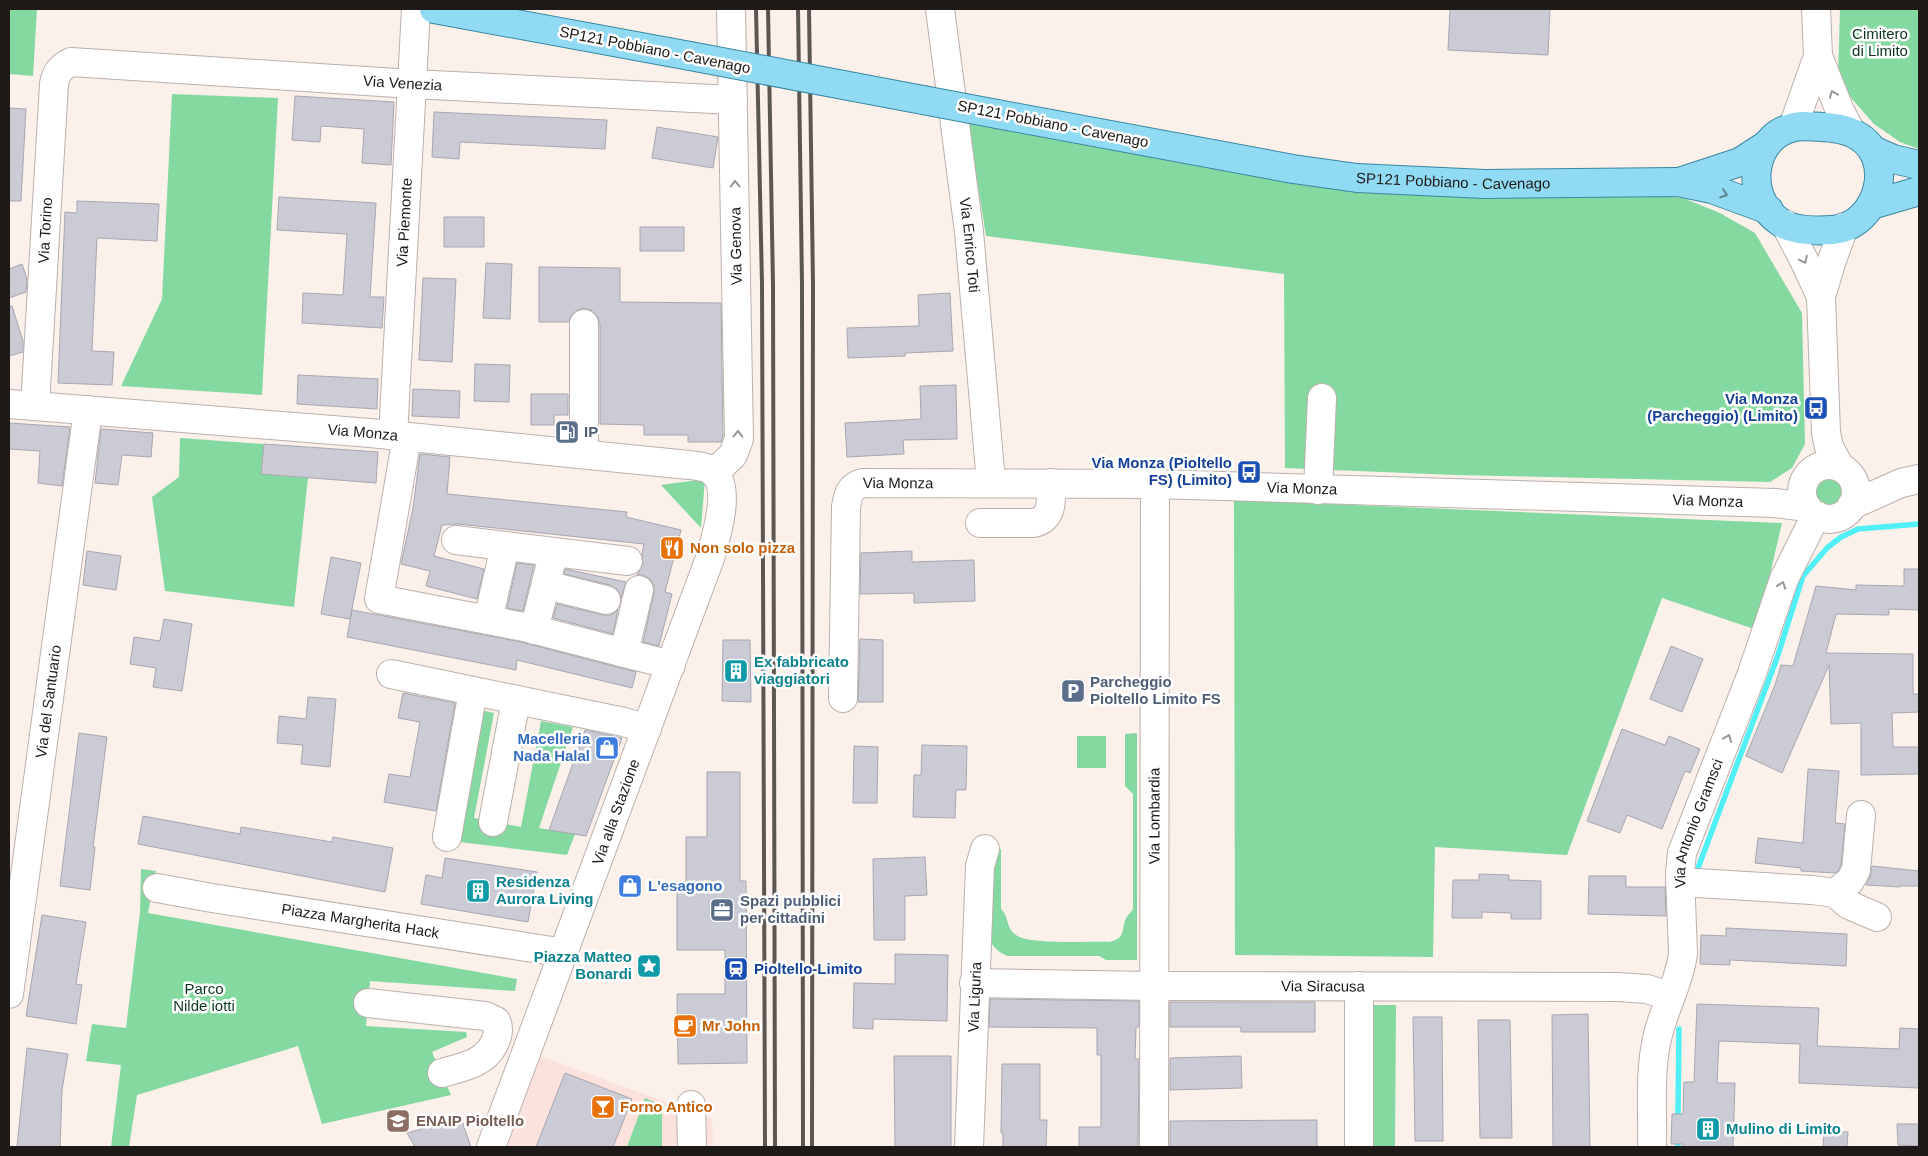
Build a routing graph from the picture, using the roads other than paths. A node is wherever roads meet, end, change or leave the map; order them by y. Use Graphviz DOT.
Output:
graph roads {
  1 [pos="416,9"];
  2 [pos="731,9"];
  3 [pos="940,9"];
  4 [pos="1816,9"];
  5 [pos="446,11"];
  6 [pos="1818,56"];
  7 [pos="72,62"];
  8 [pos="412,84"];
  9 [pos="733,100"];
  10 [pos="1793,127"];
  11 [pos="1851,132"];
  12 [pos="1765,146"];
  13 [pos="1875,151"];
  14 [pos="1919,165"];
  15 [pos="1678,182"];
  16 [pos="1919,191"];
  17 [pos="1871,206"];
  18 [pos="1777,217"];
  19 [pos="1844,227"];
  20 [pos="1821,297"];
  21 [pos="584,324"];
  22 [pos="1322,398"];
  23 [pos="22,405"];
  24 [pos="88,410"];
  25 [pos="400,436"];
  26 [pos="584,454"];
  27 [pos="714,473"];
  28 [pos="1910,481"];
  29 [pos="991,482"];
  30 [pos="1051,483"];
  31 [pos="1155,484"];
  32 [pos="1318,490"];
  33 [pos="1827,490"];
  34 [pos="980,523"];
  35 [pos="456,540"];
  36 [pos="505,546"];
  37 [pos="628,561"];
  38 [pos="639,590"];
  39 [pos="606,600"];
  40 [pos="488,620"];
  41 [pos="529,629"];
  42 [pos="624,653"];
  43 [pos="671,665"];
  44 [pos="390,674"];
  45 [pos="474,691"];
  46 [pos="843,698"];
  47 [pos="516,700"];
  48 [pos="647,729"];
  49 [pos="1861,815"];
  50 [pos="493,822"];
  51 [pos="447,837"];
  52 [pos="985,849"];
  53 [pos="1680,882"];
  54 [pos="157,888"];
  55 [pos="1834,893"];
  56 [pos="1877,917"];
  57 [pos="562,955"];
  58 [pos="974,983"];
  59 [pos="1153,986"];
  60 [pos="1359,986"];
  61 [pos="9,994"];
  62 [pos="1670,996"];
  63 [pos="368,1003"];
  64 [pos="499,1030"];
  65 [pos="530,1042"];
  66 [pos="442,1073"];
  67 [pos="691,1105"];
  68 [pos="491,1147"];
  69 [pos="692,1147"];
  70 [pos="969,1147"];
  71 [pos="1154,1147"];
  72 [pos="1358,1147"];
  73 [pos="1652,1147"];
  1 -- 8 [label="street, Via Piemonte"];
  2 -- 9 [label="street, Via Genova"];
  3 -- 29 [label="street, Via Enrico Toti"];
  4 -- 6 [label="street"];
  5 -- 15 [label="main road, SP121 Pobbiano - Cavenago, bridge"];
  6 -- 10 [label="street"];
  11 -- 6 [label="street, one-way"];
  7 -- 8 [label="street, Via Venezia"];
  7 -- 23 [label="street, Via Torino"];
  8 -- 9 [label="street, Via Venezia"];
  8 -- 25 [label="street, Via Piemonte"];
  27 -- 9 [label="street, Via Genova, one-way"];
  10 -- 11 [label="main road"];
  10 -- 12 [label="main road"];
  11 -- 13 [label="main road"];
  12 -- 15 [label="main road, SP121 Pobbiano - Cavenago"];
  12 -- 18 [label="main road"];
  13 -- 14 [label="main road"];
  13 -- 17 [label="main road"];
  15 -- 18 [label="main road, SP121 Pobbiano - Cavenago, one-way"];
  16 -- 17 [label="main road"];
  17 -- 19 [label="main road"];
  18 -- 19 [label="main road"];
  18 -- 20 [label="street, one-way"];
  19 -- 20 [label="street"];
  20 -- 33 [label="street"];
  21 -- 26 [label="street"];
  22 -- 32 [label="street"];
  23 -- 24 [label="street, Via Monza"];
  24 -- 25 [label="street, Via Monza"];
  24 -- 61 [label="street, Via del Santuario"];
  25 -- 26 [label="street, Via Monza"];
  25 -- 40 [label="street, Via Piemonte"];
  26 -- 27 [label="street, Via Monza"];
  27 -- 43 [label="street, Via alla Stazione"];
  28 -- 33 [label="street"];
  29 -- 30 [label="street, Via Monza"];
  29 -- 46 [label="street, Via Monza"];
  30 -- 31 [label="street, Via Monza"];
  30 -- 34 [label="street"];
  31 -- 32 [label="street, Via Monza"];
  31 -- 59 [label="street, Via Lombardia"];
  32 -- 33 [label="street, Via Monza"];
  53 -- 33 [label="street, Via Antonio Gramsci, one-way"];
  35 -- 36 [label="street"];
  36 -- 37 [label="street"];
  36 -- 40 [label="street"];
  38 -- 42 [label="street"];
  39 -- 41 [label="street"];
  40 -- 41 [label="street"];
  41 -- 42 [label="street"];
  42 -- 43 [label="street"];
  43 -- 48 [label="street, Via alla Stazione"];
  44 -- 45 [label="street"];
  45 -- 47 [label="street"];
  45 -- 51 [label="street"];
  47 -- 48 [label="street"];
  47 -- 50 [label="street"];
  48 -- 57 [label="street, Via alla Stazione"];
  49 -- 55 [label="street"];
  52 -- 58 [label="street, Via Liguria"];
  53 -- 55 [label="street"];
  53 -- 62 [label="street, Via Antonio Gramsci"];
  54 -- 57 [label="street, Piazza Margherita Hack"];
  55 -- 56 [label="street"];
  57 -- 65 [label="street, Via alla Stazione"];
  58 -- 59 [label="street, Via Siracusa"];
  58 -- 70 [label="street, Via Liguria"];
  59 -- 60 [label="street, Via Siracusa"];
  59 -- 71 [label="street, Via Lombardia"];
  60 -- 62 [label="street, Via Siracusa"];
  60 -- 72 [label="street"];
  62 -- 73 [label="street, Via Antonio Gramsci"];
  63 -- 64 [label="street"];
  64 -- 65 [label="street"];
  64 -- 66 [label="street"];
  65 -- 68 [label="street, Via alla Stazione"];
  67 -- 69 [label="street"];
}
